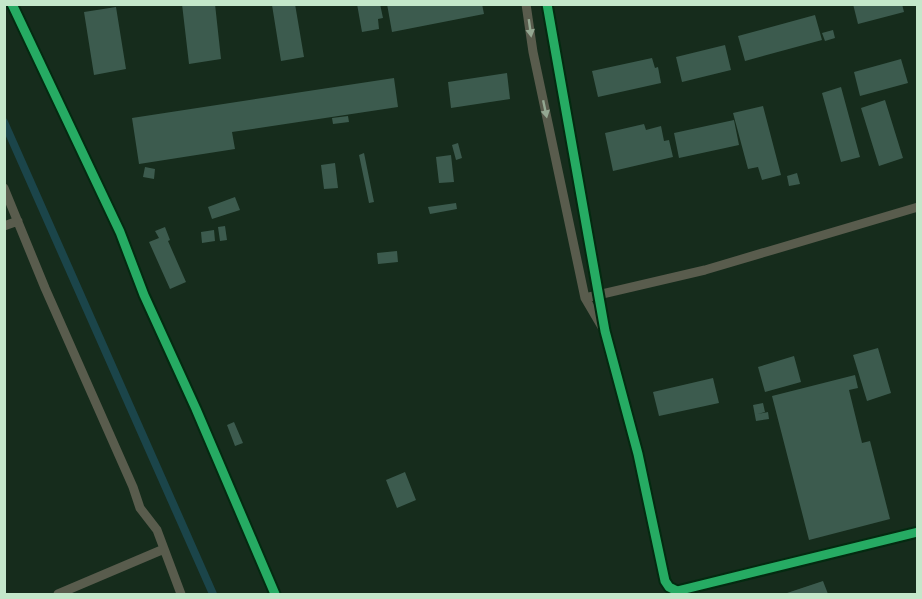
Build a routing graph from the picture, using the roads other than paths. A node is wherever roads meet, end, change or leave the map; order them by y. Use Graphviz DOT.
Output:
graph roads {
  1 [pos="12,4"];
  2 [pos="526,4"];
  3 [pos="547,4"];
  4 [pos="4,188"];
  5 [pos="581,200"];
  6 [pos="565,204"];
  7 [pos="918,207"];
  8 [pos="18,221"];
  9 [pos="4,226"];
  10 [pos="593,261"];
  11 [pos="578,266"];
  12 [pos="599,295"];
  13 [pos="585,298"];
  14 [pos="605,331"];
  15 [pos="918,532"];
  16 [pos="164,549"];
  17 [pos="677,593"];
  18 [pos="58,594"];
  19 [pos="181,594"];
  20 [pos="275,594"];
  1 -- 20 [label="street"];
  2 -- 6 [label="street, one-way"];
  3 -- 5 [label="street"];
  4 -- 8 [label="street"];
  5 -- 6 [label="street"];
  5 -- 10 [label="street"];
  6 -- 11 [label="street"];
  7 -- 12 [label="street"];
  8 -- 9 [label="street"];
  8 -- 16 [label="street"];
  10 -- 11 [label="street"];
  10 -- 12 [label="street"];
  11 -- 13 [label="street"];
  12 -- 13 [label="street"];
  12 -- 14 [label="street"];
  13 -- 14 [label="street"];
  14 -- 17 [label="street"];
  15 -- 17 [label="street"];
  16 -- 18 [label="street"];
  16 -- 19 [label="street"];
}
